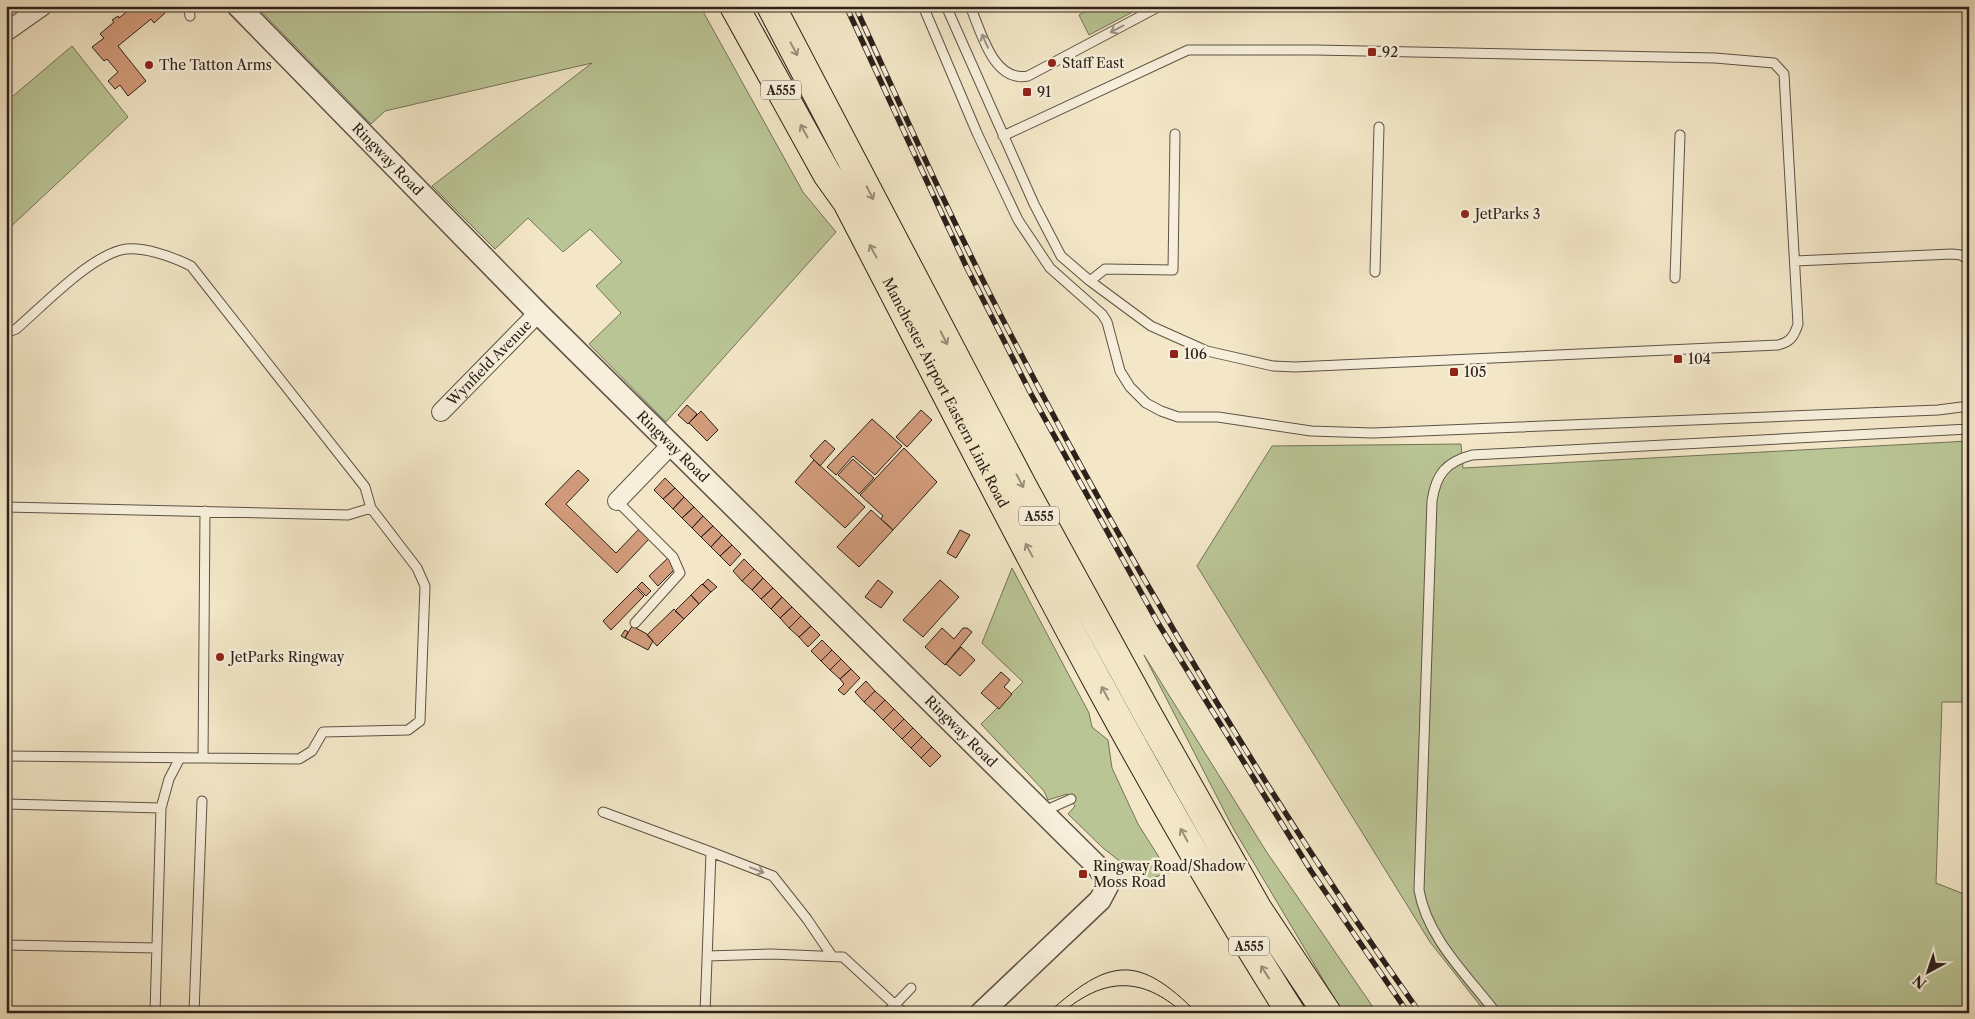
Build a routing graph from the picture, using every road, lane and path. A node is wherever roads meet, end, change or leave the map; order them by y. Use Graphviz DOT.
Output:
graph roads {
  1 [pos="43,6"];
  2 [pos="188,6"];
  3 [pos="238,6"];
  4 [pos="734,6"];
  5 [pos="771,6"];
  6 [pos="923,6"];
  7 [pos="946,6"];
  8 [pos="970,6"];
  9 [pos="1160,6"];
  10 [pos="190,16"];
  11 [pos="6,32"];
  12 [pos="1379,127"];
  13 [pos="1176,134"];
  14 [pos="1680,135"];
  15 [pos="1003,136"];
  16 [pos="1969,260"];
  17 [pos="1795,261"];
  18 [pos="1375,272"];
  19 [pos="1675,278"];
  20 [pos="1090,281"];
  21 [pos="538,313"];
  22 [pos="6,333"];
  23 [pos="1969,406"];
  24 [pos="441,412"];
  25 [pos="1969,429"];
  26 [pos="671,445"];
  27 [pos="617,500"];
  28 [pos="6,507"];
  29 [pos="371,508"];
  30 [pos="205,511"];
  31 [pos="635,623"];
  32 [pos="6,756"];
  33 [pos="180,758"];
  34 [pos="203,758"];
  35 [pos="1071,800"];
  36 [pos="202,801"];
  37 [pos="6,804"];
  38 [pos="161,808"];
  39 [pos="603,812"];
  40 [pos="1042,812"];
  41 [pos="711,852"];
  42 [pos="6,945"];
  43 [pos="156,948"];
  44 [pos="707,956"];
  45 [pos="832,956"];
  46 [pos="911,988"];
  47 [pos="896,1003"];
  48 [pos="155,1013"];
  49 [pos="194,1013"];
  50 [pos="705,1013"];
  51 [pos="887,1013"];
  52 [pos="904,1013"];
  53 [pos="981,1013"];
  54 [pos="1292,1013"];
  55 [pos="1327,1013"];
  56 [pos="1496,1013"];
  1 -- 11 [label="street"];
  2 -- 10 [label="lane"];
  3 -- 21 [label="street, Ringway Road"];
  54 -- 4 [label="highway, Manchester Airport Eastern Link Road / A555, one-way"];
  5 -- 55 [label="highway, Manchester Airport Eastern Link Road / A555, one-way"];
  6 -- 23 [label="lane"];
  7 -- 15 [label="lane"];
  9 -- 8 [label="lane, one-way"];
  12 -- 18 [label="lane"];
  13 -- 20 [label="lane"];
  14 -- 19 [label="lane"];
  15 -- 17 [label="lane"];
  15 -- 20 [label="lane"];
  16 -- 17 [label="lane"];
  17 -- 20 [label="lane"];
  21 -- 24 [label="street, Wynfield Avenue"];
  21 -- 26 [label="street, Ringway Road"];
  22 -- 29 [label="lane"];
  25 -- 56 [label="lane"];
  26 -- 27 [label="street"];
  26 -- 40 [label="street, Ringway Road"];
  27 -- 31 [label="lane"];
  28 -- 30 [label="lane"];
  29 -- 30 [label="lane"];
  29 -- 34 [label="lane"];
  30 -- 34 [label="lane"];
  32 -- 33 [label="lane"];
  33 -- 34 [label="lane"];
  33 -- 38 [label="lane"];
  35 -- 40 [label="lane"];
  36 -- 49 [label="lane"];
  37 -- 38 [label="lane"];
  38 -- 43 [label="lane"];
  39 -- 41 [label="lane"];
  40 -- 53 [label="street, Ringway Road"];
  41 -- 44 [label="lane"];
  41 -- 45 [label="lane, one-way"];
  42 -- 43 [label="lane"];
  43 -- 48 [label="lane"];
  44 -- 45 [label="lane"];
  44 -- 50 [label="lane"];
  45 -- 47 [label="lane"];
  46 -- 47 [label="lane"];
  47 -- 51 [label="lane"];
  47 -- 52 [label="lane"];
}
